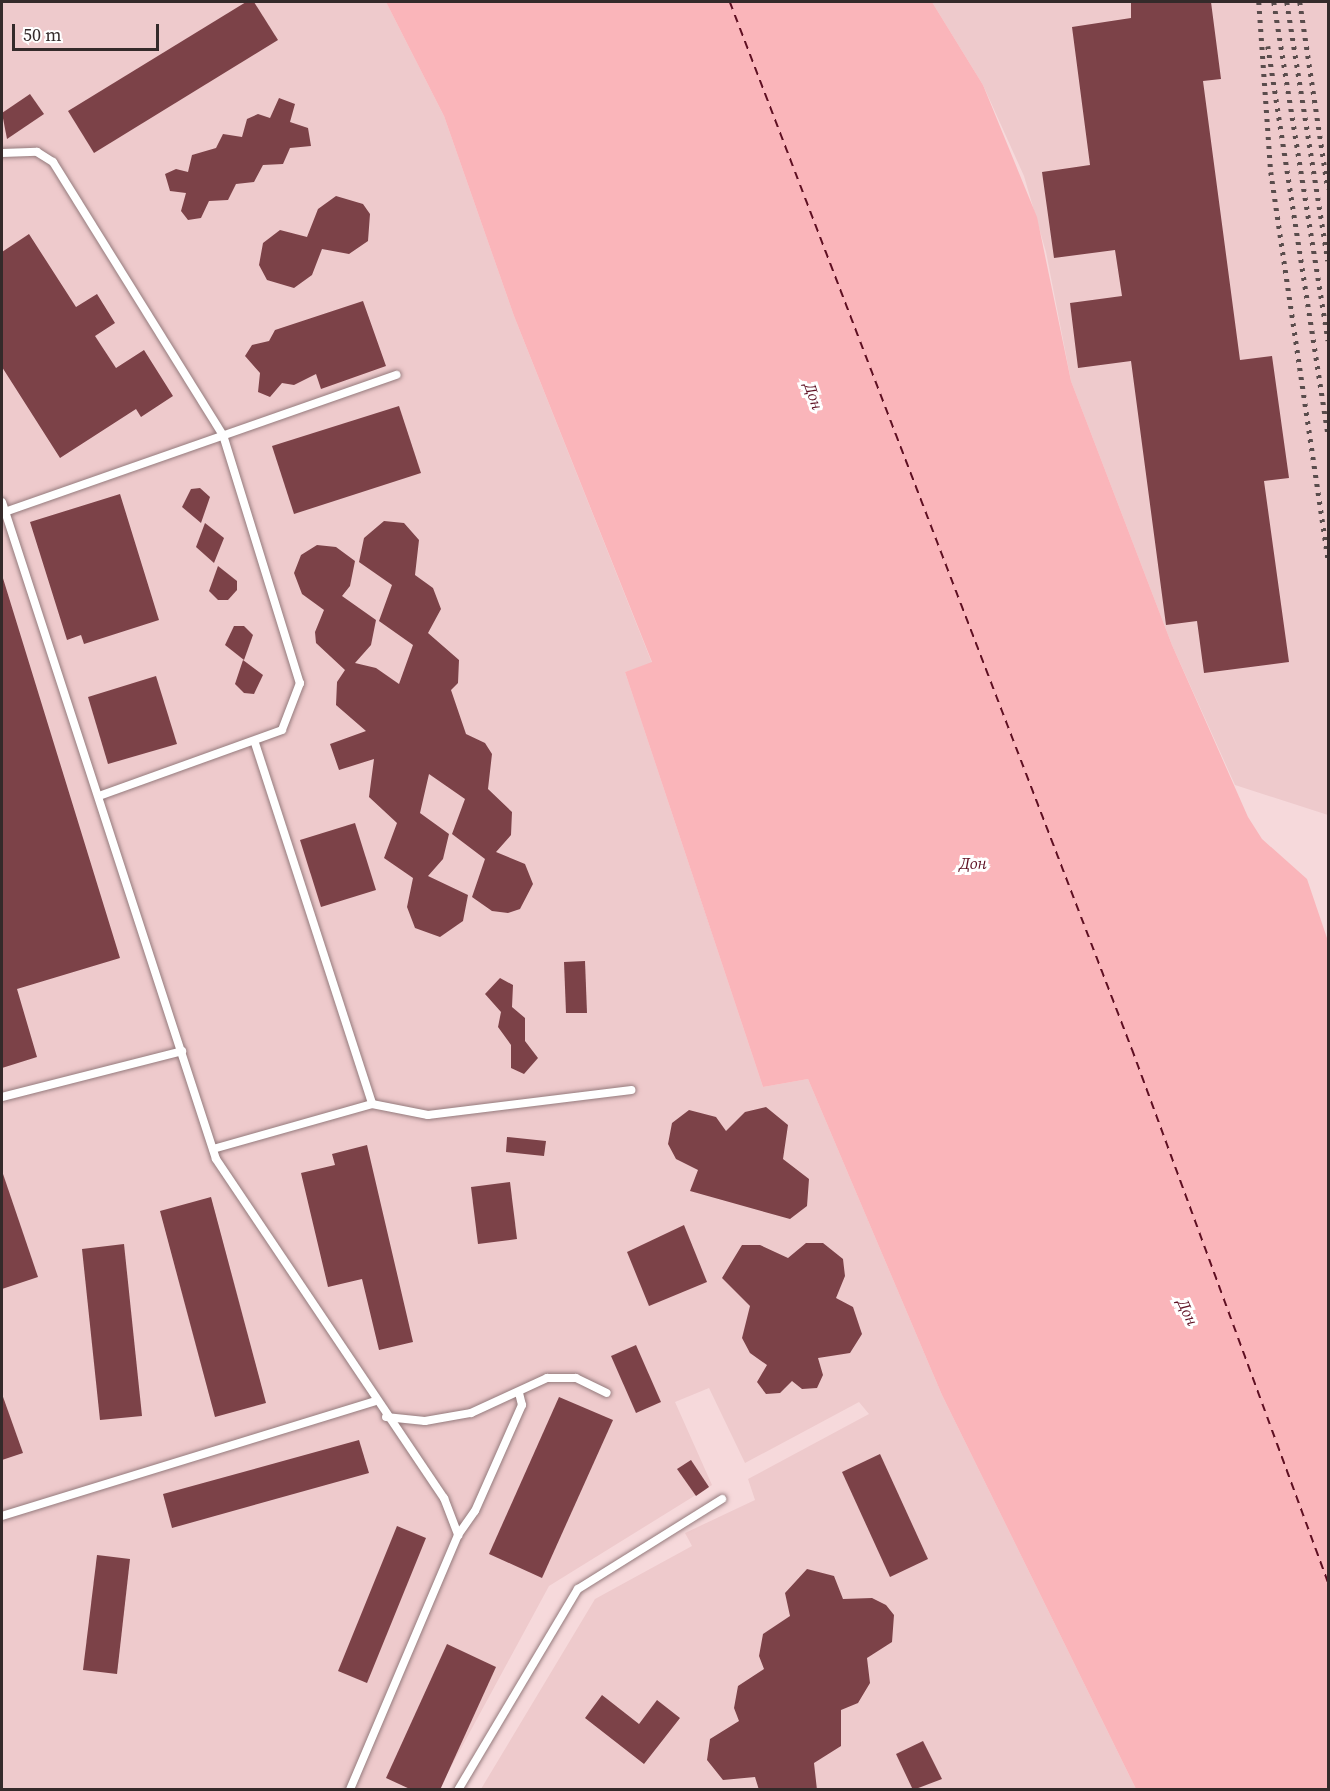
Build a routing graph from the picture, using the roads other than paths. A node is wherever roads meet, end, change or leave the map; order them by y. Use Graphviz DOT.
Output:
graph roads {
  1 [pos="2,153"];
  2 [pos="397,375"];
  3 [pos="223,435"];
  4 [pos="2,502"];
  5 [pos="3,512"];
  6 [pos="255,743"];
  7 [pos="101,795"];
  8 [pos="182,1051"];
  9 [pos="631,1090"];
  10 [pos="2,1097"];
  11 [pos="372,1104"];
  12 [pos="213,1149"];
  13 [pos="519,1393"];
  14 [pos="607,1393"];
  15 [pos="375,1401"];
  16 [pos="386,1417"];
  17 [pos="722,1499"];
  18 [pos="2,1515"];
  19 [pos="458,1535"];
  20 [pos="350,1790"];
  21 [pos="458,1790"];
  1 -- 3 [label="lane"];
  2 -- 3 [label="lane"];
  3 -- 5 [label="lane"];
  3 -- 6 [label="lane"];
  4 -- 5 [label="lane"];
  5 -- 7 [label="lane"];
  6 -- 7 [label="lane"];
  6 -- 11 [label="lane"];
  7 -- 8 [label="lane"];
  8 -- 10 [label="lane"];
  8 -- 12 [label="lane"];
  9 -- 11 [label="lane"];
  11 -- 12 [label="lane"];
  12 -- 15 [label="lane"];
  13 -- 14 [label="lane"];
  13 -- 16 [label="lane"];
  13 -- 19 [label="lane"];
  15 -- 16 [label="lane"];
  15 -- 18 [label="lane"];
  16 -- 19 [label="lane"];
  17 -- 21 [label="lane"];
  19 -- 20 [label="lane"];
}
